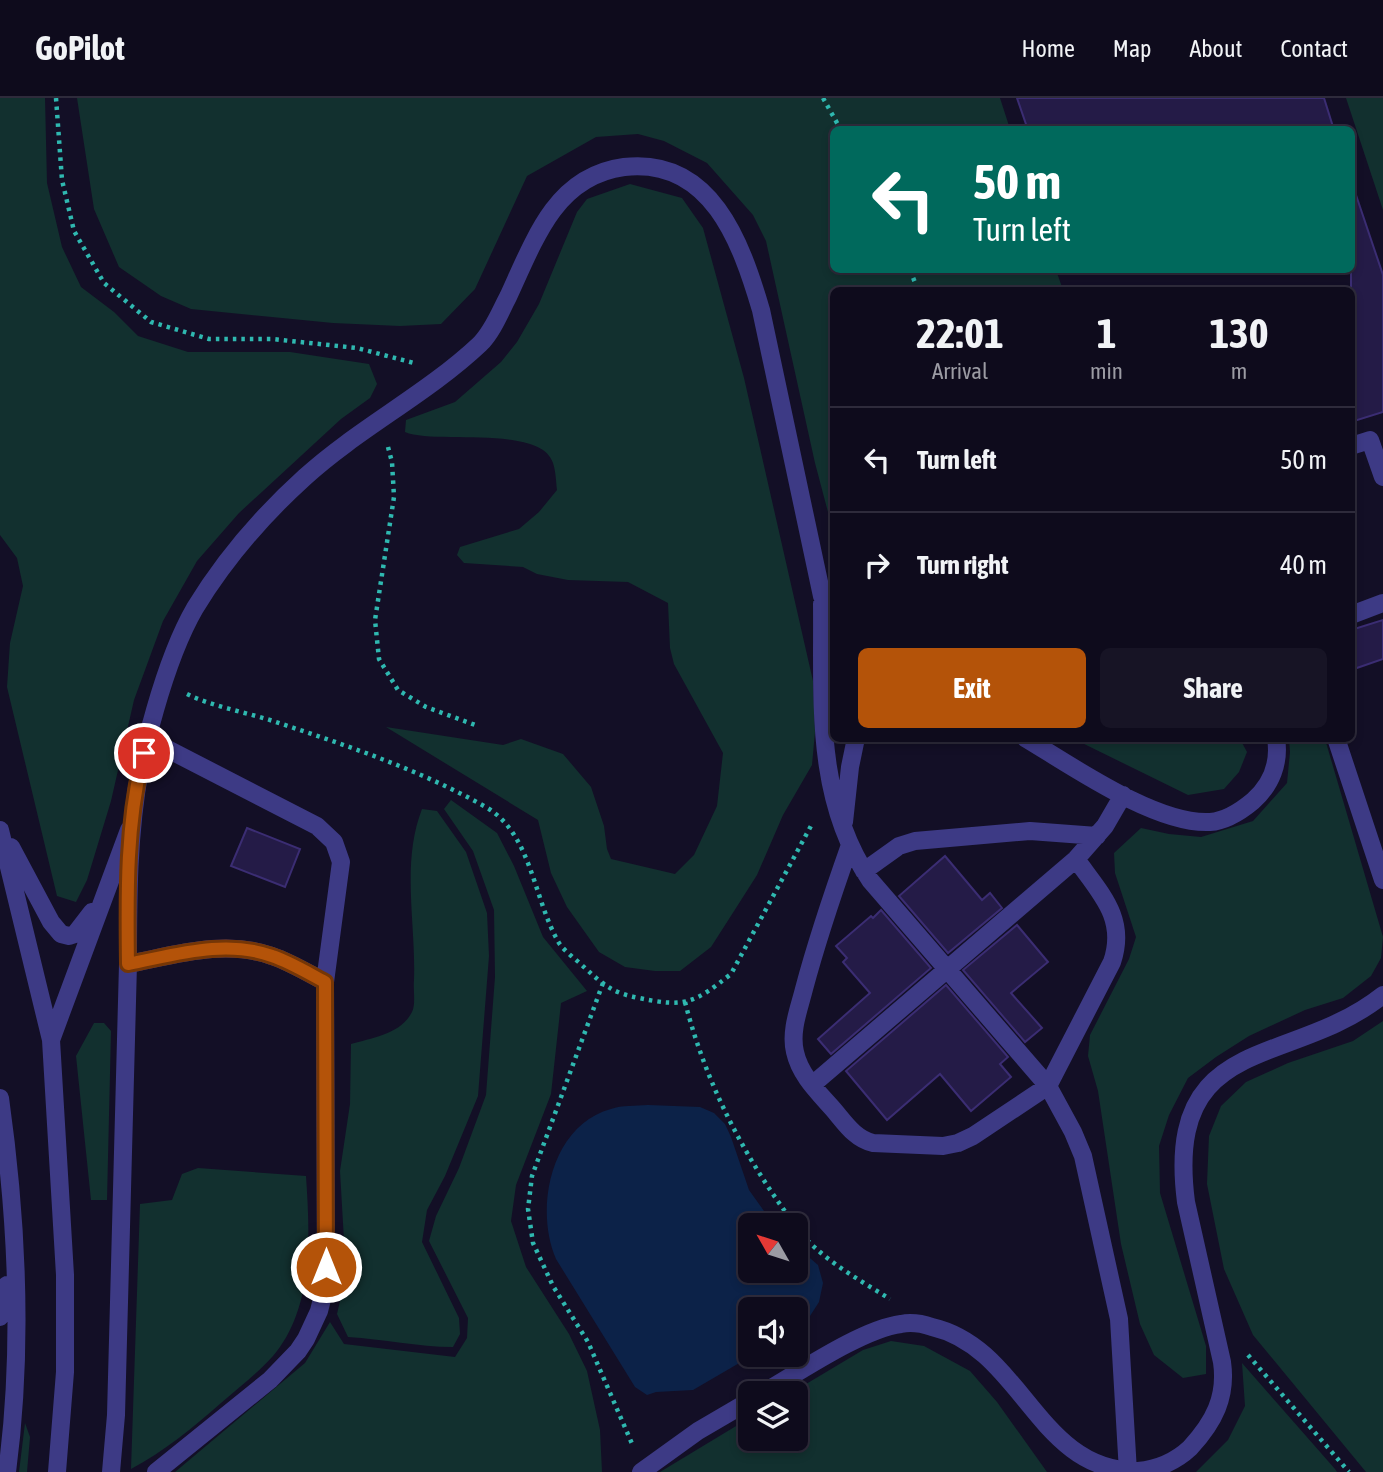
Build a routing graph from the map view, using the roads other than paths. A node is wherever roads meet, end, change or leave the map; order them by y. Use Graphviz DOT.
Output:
graph roads {
  1 [pos="1355,445"];
  2 [pos="1383,477"];
  3 [pos="822,596"];
  4 [pos="1383,603"];
  5 [pos="830,613"];
  6 [pos="1355,614"];
  7 [pos="148,738"];
  8 [pos="855,742"];
  9 [pos="1032,742"];
  10 [pos="1276,742"];
  11 [pos="1337,742"];
  12 [pos="1123,795"];
  13 [pos="132,820"];
  14 [pos="0,828"];
  15 [pos="1097,836"];
  16 [pos="846,837"];
  17 [pos="1076,859"];
  18 [pos="864,871"];
  19 [pos="1383,880"];
  20 [pos="107,888"];
  21 [pos="128,964"];
  22 [pos="948,969"];
  23 [pos="325,982"];
  24 [pos="1383,995"];
  25 [pos="51,1040"];
  26 [pos="812,1085"];
  27 [pos="1048,1086"];
  28 [pos="0,1098"];
  29 [pos="14,1254"];
  30 [pos="0,1317"];
  31 [pos="784,1381"];
  32 [pos="738,1408"];
  33 [pos="643,1471"];
  34 [pos="7,1472"];
  35 [pos="57,1472"];
  36 [pos="111,1472"];
  37 [pos="156,1472"];
  38 [pos="1128,1472"];
  1 -- 2 [label="street"];
  3 -- 5 [label="street"];
  3 -- 7 [label="street"];
  3 -- 16 [label="street"];
  4 -- 6 [label="street"];
  7 -- 13 [label="street"];
  7 -- 23 [label="street"];
  8 -- 16 [label="street"];
  9 -- 12 [label="street"];
  10 -- 12 [label="street"];
  11 -- 19 [label="street"];
  12 -- 15 [label="street"];
  13 -- 20 [label="street"];
  13 -- 21 [label="street"];
  14 -- 20 [label="street"];
  14 -- 25 [label="street"];
  15 -- 17 [label="street"];
  15 -- 18 [label="street"];
  16 -- 18 [label="street"];
  16 -- 26 [label="street"];
  17 -- 22 [label="street"];
  17 -- 27 [label="street"];
  18 -- 22 [label="street"];
  20 -- 25 [label="street"];
  21 -- 23 [label="street"];
  21 -- 36 [label="street"];
  22 -- 26 [label="street"];
  22 -- 27 [label="street"];
  23 -- 37 [label="street"];
  24 -- 38 [label="street"];
  25 -- 35 [label="street"];
  26 -- 27 [label="street"];
  27 -- 38 [label="street"];
  28 -- 29 [label="street"];
  29 -- 30 [label="street"];
  29 -- 34 [label="street"];
  31 -- 38 [label="street"];
  32 -- 33 [label="street"];
}
